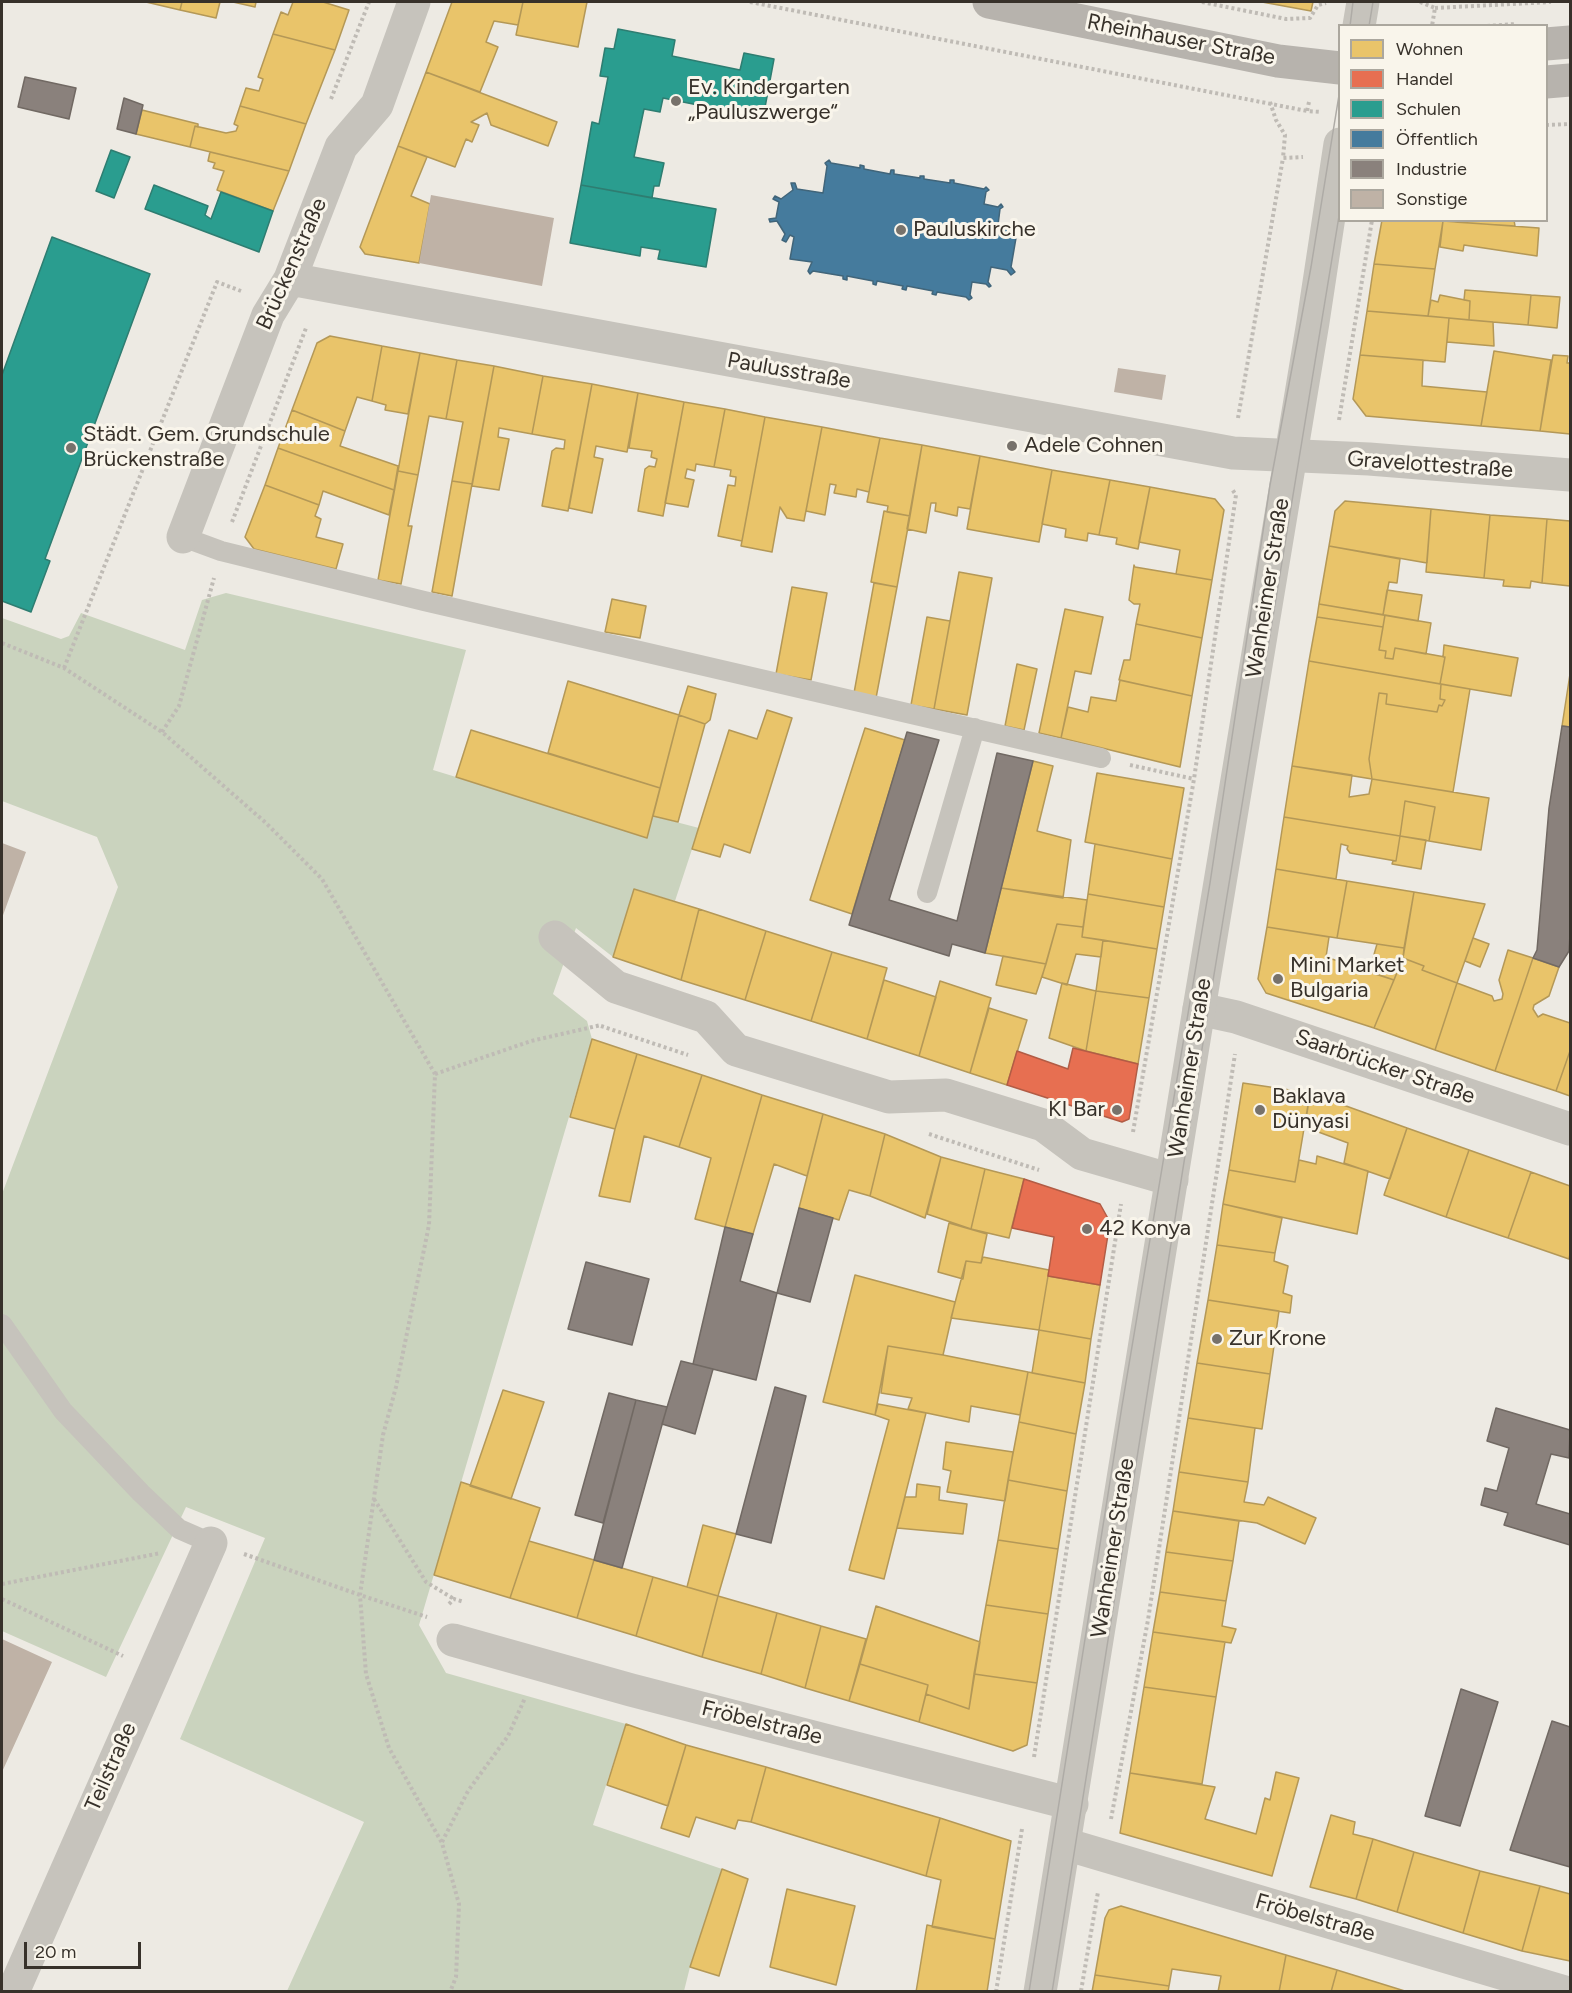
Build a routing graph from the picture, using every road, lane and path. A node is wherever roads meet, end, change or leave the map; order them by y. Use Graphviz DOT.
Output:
graph roads {
  1 [pos="369,2"];
  2 [pos="414,2"];
  3 [pos="750,2"];
  4 [pos="989,2"];
  5 [pos="1202,2"];
  6 [pos="1363,2"];
  7 [pos="1420,2"];
  8 [pos="1551,2"];
  9 [pos="1435,8"];
  10 [pos="1359,24"];
  11 [pos="1432,24"];
  12 [pos="1570,42"];
  13 [pos="1548,44"];
  14 [pos="1278,61"];
  15 [pos="1338,68"];
  16 [pos="1570,80"];
  17 [pos="1548,82"];
  18 [pos="331,100"];
  19 [pos="1270,102"];
  20 [pos="1307,111"];
  21 [pos="1570,124"];
  22 [pos="1548,125"];
  23 [pos="1338,149"];
  24 [pos="1338,156"];
  25 [pos="1283,158"];
  26 [pos="1372,222"];
  27 [pos="290,279"];
  28 [pos="246,292"];
  29 [pos="1233,453"];
  30 [pos="1289,457"];
  31 [pos="1328,457"];
  32 [pos="1570,476"];
  33 [pos="183,537"];
  34 [pos="221,551"];
  35 [pos="2,643"];
  36 [pos="64,668"];
  37 [pos="975,729"];
  38 [pos="162,732"];
  39 [pos="1101,758"];
  40 [pos="1194,779"];
  41 [pos="927,893"];
  42 [pos="555,937"];
  43 [pos="616,987"];
  44 [pos="1199,1010"];
  45 [pos="1236,1017"];
  46 [pos="435,1074"];
  47 [pos="1570,1129"];
  48 [pos="1127,1167"];
  49 [pos="1172,1180"];
  50 [pos="2,1324"];
  51 [pos="374,1498"];
  52 [pos="211,1544"];
  53 [pos="2,1584"];
  54 [pos="360,1595"];
  55 [pos="2,1599"];
  56 [pos="454,1599"];
  57 [pos="453,1640"];
  58 [pos="154,1670"];
  59 [pos="526,1696"];
  60 [pos="1028,1791"];
  61 [pos="1072,1804"];
  62 [pos="442,1843"];
  63 [pos="1065,1844"];
  64 [pos="1104,1856"];
  65 [pos="13,1992"];
  66 [pos="450,1992"];
  67 [pos="996,1992"];
  68 [pos="1040,1992"];
  69 [pos="1080,1992"];
  70 [pos="1565,1992"];
  1 -- 18 [label="path"];
  2 -- 27 [label="street, Brückenstraße"];
  3 -- 19 [label="path"];
  4 -- 14 [label="main road, Rheinhauser Straße"];
  5 -- 14 [label="path"];
  6 -- 10 [label="street"];
  7 -- 9 [label="path"];
  8 -- 9 [label="path"];
  9 -- 11 [label="path"];
  12 -- 13 [label="main road"];
  14 -- 15 [label="main road, Rheinhauser Straße"];
  14 -- 19 [label="path"];
  16 -- 17 [label="main road"];
  19 -- 20 [label="path"];
  19 -- 25 [label="path"];
  21 -- 22 [label="path"];
  23 -- 25 [label="path"];
  24 -- 30 [label="street, Wanheimer Straße"];
  25 -- 29 [label="path"];
  26 -- 31 [label="path"];
  27 -- 29 [label="street, Paulusstraße"];
  27 -- 33 [label="street, Brückenstraße"];
  28 -- 36 [label="path"];
  29 -- 30 [label="street, Paulusstraße"];
  29 -- 40 [label="path"];
  30 -- 31 [label="street, Gravelottestraße"];
  30 -- 44 [label="street, Wanheimer Straße"];
  31 -- 32 [label="street, Gravelottestraße"];
  33 -- 34 [label="lane"];
  34 -- 37 [label="lane"];
  34 -- 38 [label="path"];
  35 -- 36 [label="path"];
  36 -- 38 [label="path"];
  37 -- 39 [label="lane"];
  37 -- 41 [label="lane"];
  38 -- 46 [label="path"];
  39 -- 40 [label="path"];
  40 -- 48 [label="path"];
  42 -- 43 [label="street"];
  43 -- 46 [label="path"];
  43 -- 48 [label="street"];
  44 -- 45 [label="street, Saarbrücker Straße"];
  44 -- 49 [label="street, Wanheimer Straße"];
  45 -- 47 [label="street, Saarbrücker Straße"];
  45 -- 64 [label="path"];
  46 -- 51 [label="path"];
  48 -- 49 [label="street"];
  48 -- 60 [label="path"];
  49 -- 61 [label="street, Wanheimer Straße"];
  50 -- 52 [label="lane"];
  51 -- 54 [label="path"];
  51 -- 56 [label="path"];
  52 -- 53 [label="path"];
  52 -- 54 [label="path"];
  52 -- 58 [label="street, Teilstraße"];
  54 -- 57 [label="path"];
  54 -- 62 [label="path"];
  55 -- 58 [label="path"];
  57 -- 60 [label="street, Fröbelstraße"];
  58 -- 65 [label="street, Teilstraße"];
  59 -- 62 [label="path"];
  60 -- 61 [label="street, Fröbelstraße"];
  60 -- 67 [label="path"];
  61 -- 63 [label="street, Wanheimer Straße"];
  62 -- 66 [label="path"];
  63 -- 64 [label="street, Fröbelstraße"];
  63 -- 68 [label="street, Wanheimer Straße"];
  64 -- 69 [label="path"];
  64 -- 70 [label="street, Fröbelstraße"];
}
